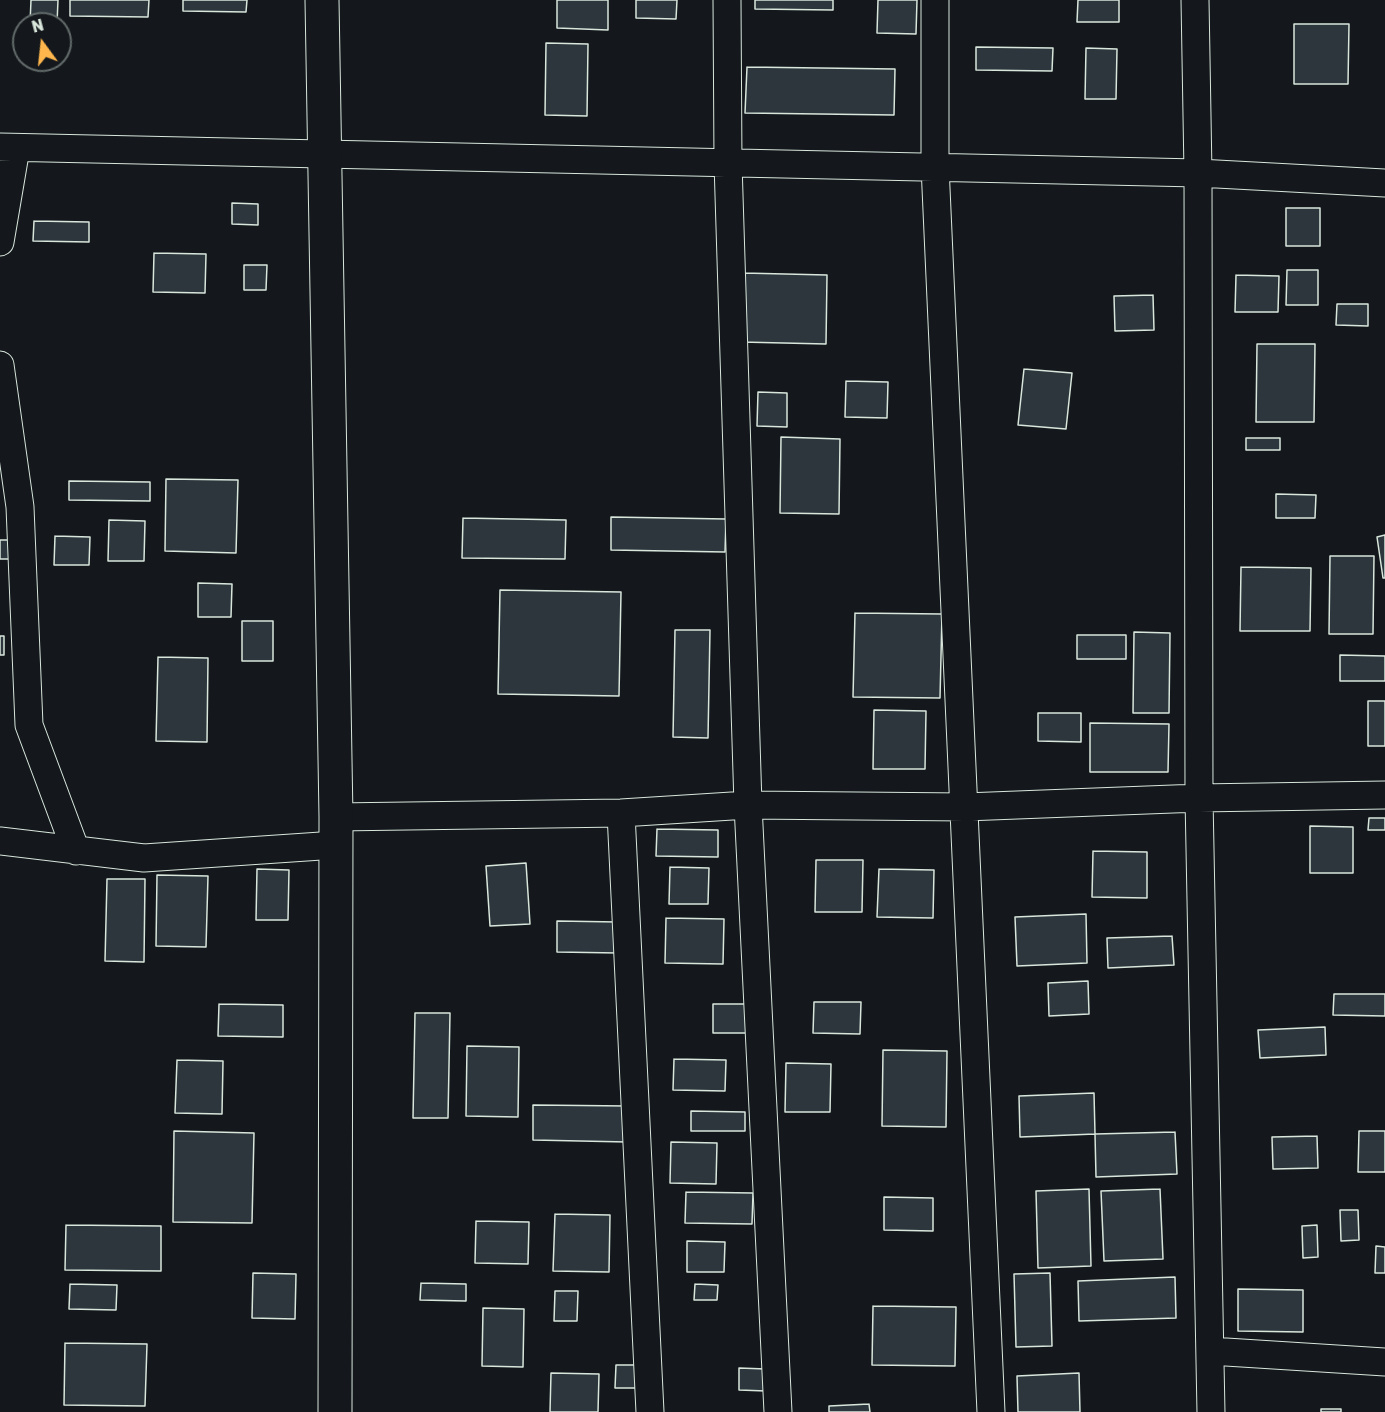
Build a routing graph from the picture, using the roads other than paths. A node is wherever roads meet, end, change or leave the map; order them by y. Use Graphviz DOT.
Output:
graph roads {
  1 [pos="322,0"];
  2 [pos="727,0"];
  3 [pos="935,0"];
  4 [pos="1195,0"];
  5 [pos="8,148"];
  6 [pos="323,154"];
  7 [pos="728,163"];
  8 [pos="935,166"];
  9 [pos="1198,172"];
  10 [pos="1385,183"];
  11 [pos="0,242"];
  12 [pos="0,365"];
  13 [pos="1385,795"];
  14 [pos="1199,798"];
  15 [pos="748,805"];
  16 [pos="966,807"];
  17 [pos="621,813"];
  18 [pos="336,831"];
  19 [pos="0,841"];
  20 [pos="76,851"];
  21 [pos="1210,1351"];
  22 [pos="1385,1362"];
  23 [pos="335,1412"];
  24 [pos="650,1412"];
  25 [pos="778,1412"];
  26 [pos="991,1412"];
  27 [pos="1211,1412"];
  1 -- 6 [label="street"];
  2 -- 7 [label="street"];
  3 -- 8 [label="street"];
  4 -- 9 [label="street"];
  5 -- 6 [label="street"];
  5 -- 11 [label="street"];
  6 -- 7 [label="street"];
  6 -- 18 [label="street"];
  7 -- 8 [label="street"];
  7 -- 15 [label="street"];
  8 -- 9 [label="street"];
  8 -- 16 [label="street"];
  9 -- 10 [label="street"];
  9 -- 14 [label="street"];
  12 -- 20 [label="street"];
  13 -- 14 [label="street"];
  14 -- 16 [label="street"];
  14 -- 21 [label="street"];
  15 -- 16 [label="street"];
  15 -- 17 [label="street"];
  15 -- 25 [label="street"];
  16 -- 26 [label="street"];
  17 -- 18 [label="street"];
  17 -- 24 [label="street"];
  18 -- 20 [label="street"];
  18 -- 23 [label="street"];
  19 -- 20 [label="street"];
  21 -- 22 [label="street"];
  21 -- 27 [label="street"];
}
